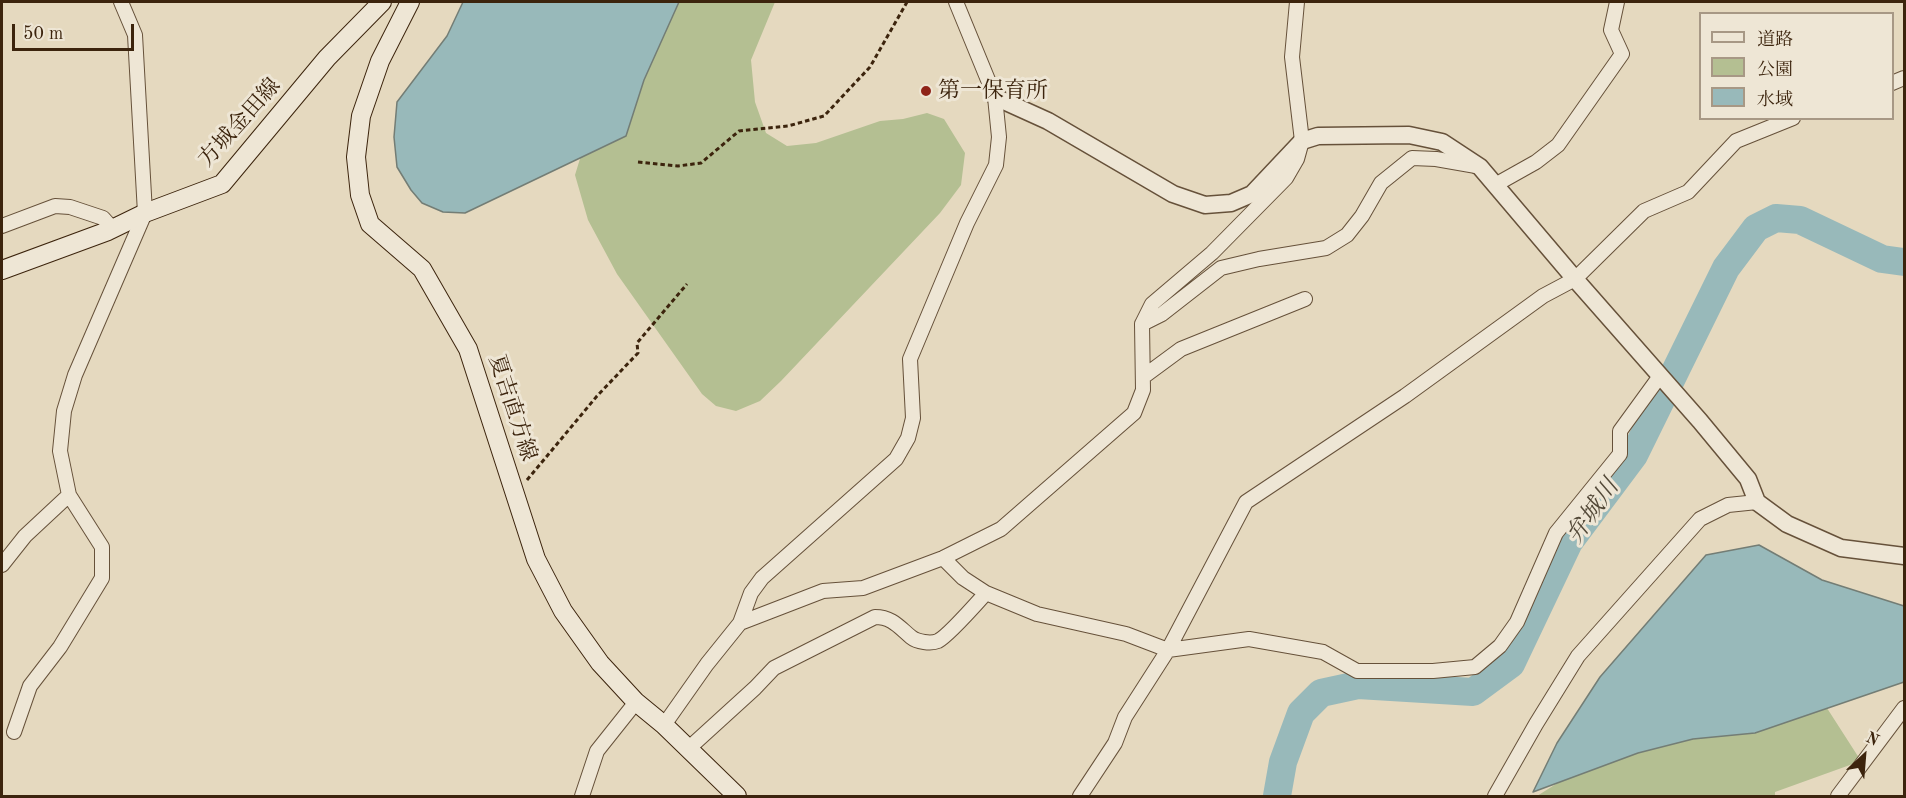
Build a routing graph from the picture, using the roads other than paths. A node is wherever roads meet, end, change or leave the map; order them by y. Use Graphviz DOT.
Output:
graph roads {
  1 [pos="121,2"];
  2 [pos="382,2"];
  3 [pos="410,2"];
  4 [pos="956,2"];
  5 [pos="1297,2"];
  6 [pos="1617,2"];
  7 [pos="995,97"];
  8 [pos="1788,120"];
  9 [pos="1302,141"];
  10 [pos="1480,167"];
  11 [pos="1496,185"];
  12 [pos="145,213"];
  13 [pos="2,226"];
  14 [pos="112,228"];
  15 [pos="2,270"];
  16 [pos="1575,279"];
  17 [pos="1305,299"];
  18 [pos="1142,324"];
  19 [pos="1143,376"];
  20 [pos="1660,376"];
  21 [pos="69,495"];
  22 [pos="1757,502"];
  23 [pos="1905,556"];
  24 [pos="943,558"];
  25 [pos="2,566"];
  26 [pos="986,593"];
  27 [pos="740,623"];
  28 [pos="1168,650"];
  29 [pos="636,702"];
  30 [pos="1905,708"];
  31 [pos="664,725"];
  32 [pos="14,732"];
  33 [pos="688,749"];
  34 [pos="582,796"];
  35 [pos="736,796"];
  36 [pos="1080,796"];
  37 [pos="1495,796"];
  38 [pos="1838,796"];
  1 -- 12 [label="street"];
  2 -- 12 [label="main road, 方城金田線"];
  3 -- 29 [label="main road, 夏吉直方線"];
  4 -- 7 [label="street"];
  5 -- 9 [label="street"];
  6 -- 11 [label="street"];
  7 -- 9 [label="street"];
  7 -- 27 [label="street"];
  8 -- 16 [label="street"];
  9 -- 10 [label="street"];
  9 -- 18 [label="street"];
  10 -- 11 [label="street"];
  10 -- 18 [label="street"];
  11 -- 16 [label="street"];
  12 -- 14 [label="main road, 方城金田線"];
  12 -- 21 [label="street"];
  13 -- 14 [label="street"];
  14 -- 15 [label="main road, 方城金田線"];
  16 -- 20 [label="street"];
  16 -- 28 [label="street"];
  17 -- 19 [label="street"];
  18 -- 19 [label="street"];
  19 -- 24 [label="street"];
  20 -- 22 [label="street"];
  20 -- 28 [label="street"];
  21 -- 25 [label="street"];
  21 -- 32 [label="street"];
  22 -- 23 [label="street"];
  22 -- 37 [label="street"];
  24 -- 26 [label="street"];
  24 -- 27 [label="street"];
  26 -- 28 [label="street"];
  26 -- 33 [label="street"];
  27 -- 31 [label="street"];
  28 -- 36 [label="street"];
  29 -- 31 [label="main road, 夏吉直方線"];
  29 -- 34 [label="street"];
  30 -- 38 [label="street"];
  31 -- 33 [label="main road, 夏吉直方線"];
  33 -- 35 [label="main road, 夏吉直方線"];
}
